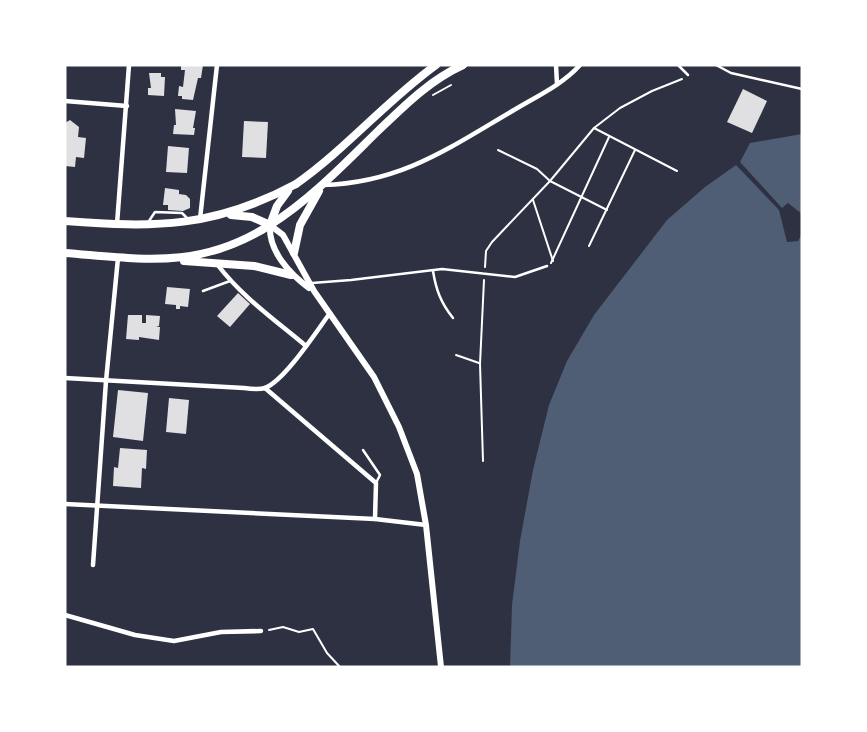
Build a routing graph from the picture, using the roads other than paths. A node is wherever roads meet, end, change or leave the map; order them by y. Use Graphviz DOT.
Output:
graph roads {
  1 [pos="129,65"];
  2 [pos="217,65"];
  3 [pos="436,65"];
  4 [pos="463,65"];
  5 [pos="556,65"];
  6 [pos="580,65"];
  7 [pos="678,65"];
  8 [pos="716,65"];
  9 [pos="688,75"];
  10 [pos="557,85"];
  11 [pos="802,89"];
  12 [pos="65,101"];
  13 [pos="127,106"];
  14 [pos="296,184"];
  15 [pos="323,185"];
  16 [pos="225,215"];
  17 [pos="200,220"];
  18 [pos="65,221"];
  19 [pos="117,225"];
  20 [pos="270,225"];
  21 [pos="65,253"];
  22 [pos="294,253"];
  23 [pos="118,257"];
  24 [pos="171,260"];
  25 [pos="216,262"];
  26 [pos="547,266"];
  27 [pos="432,270"];
  28 [pos="291,275"];
  29 [pos="230,281"];
  30 [pos="308,282"];
  31 [pos="203,291"];
  32 [pos="314,291"];
  33 [pos="330,313"];
  34 [pos="453,318"];
  35 [pos="306,346"];
  36 [pos="65,378"];
  37 [pos="106,381"];
  38 [pos="265,388"];
  39 [pos="363,450"];
  40 [pos="376,483"];
  41 [pos="65,504"];
  42 [pos="97,506"];
  43 [pos="375,519"];
  44 [pos="426,525"];
  45 [pos="93,565"];
  46 [pos="65,615"];
  47 [pos="261,631"];
  48 [pos="442,667"];
  1 -- 13 [label="street"];
  2 -- 17 [label="street"];
  3 -- 14 [label="main road"];
  4 -- 15 [label="main road"];
  5 -- 10 [label="street"];
  6 -- 10 [label="street"];
  7 -- 9 [label="lane"];
  8 -- 11 [label="lane"];
  10 -- 15 [label="street"];
  12 -- 13 [label="street"];
  13 -- 19 [label="street"];
  14 -- 16 [label="main road"];
  14 -- 20 [label="main road"];
  15 -- 20 [label="main road"];
  15 -- 22 [label="main road"];
  16 -- 17 [label="main road"];
  16 -- 20 [label="main road"];
  17 -- 19 [label="main road"];
  18 -- 19 [label="main road"];
  20 -- 22 [label="street"];
  20 -- 24 [label="main road"];
  20 -- 28 [label="street"];
  21 -- 23 [label="main road"];
  22 -- 30 [label="street"];
  23 -- 24 [label="main road"];
  23 -- 37 [label="street"];
  24 -- 25 [label="main road"];
  25 -- 28 [label="main road"];
  25 -- 29 [label="street"];
  26 -- 27 [label="lane"];
  27 -- 30 [label="lane"];
  27 -- 34 [label="lane"];
  28 -- 32 [label="street"];
  29 -- 31 [label="lane"];
  29 -- 35 [label="street"];
  30 -- 32 [label="street"];
  32 -- 33 [label="street"];
  33 -- 35 [label="street"];
  33 -- 44 [label="street"];
  35 -- 38 [label="street"];
  36 -- 37 [label="street"];
  37 -- 38 [label="street"];
  37 -- 42 [label="street"];
  38 -- 40 [label="street"];
  39 -- 40 [label="lane"];
  40 -- 43 [label="street"];
  41 -- 42 [label="street"];
  42 -- 43 [label="street"];
  42 -- 45 [label="street"];
  43 -- 44 [label="street"];
  44 -- 48 [label="street"];
  46 -- 47 [label="street"];
}
